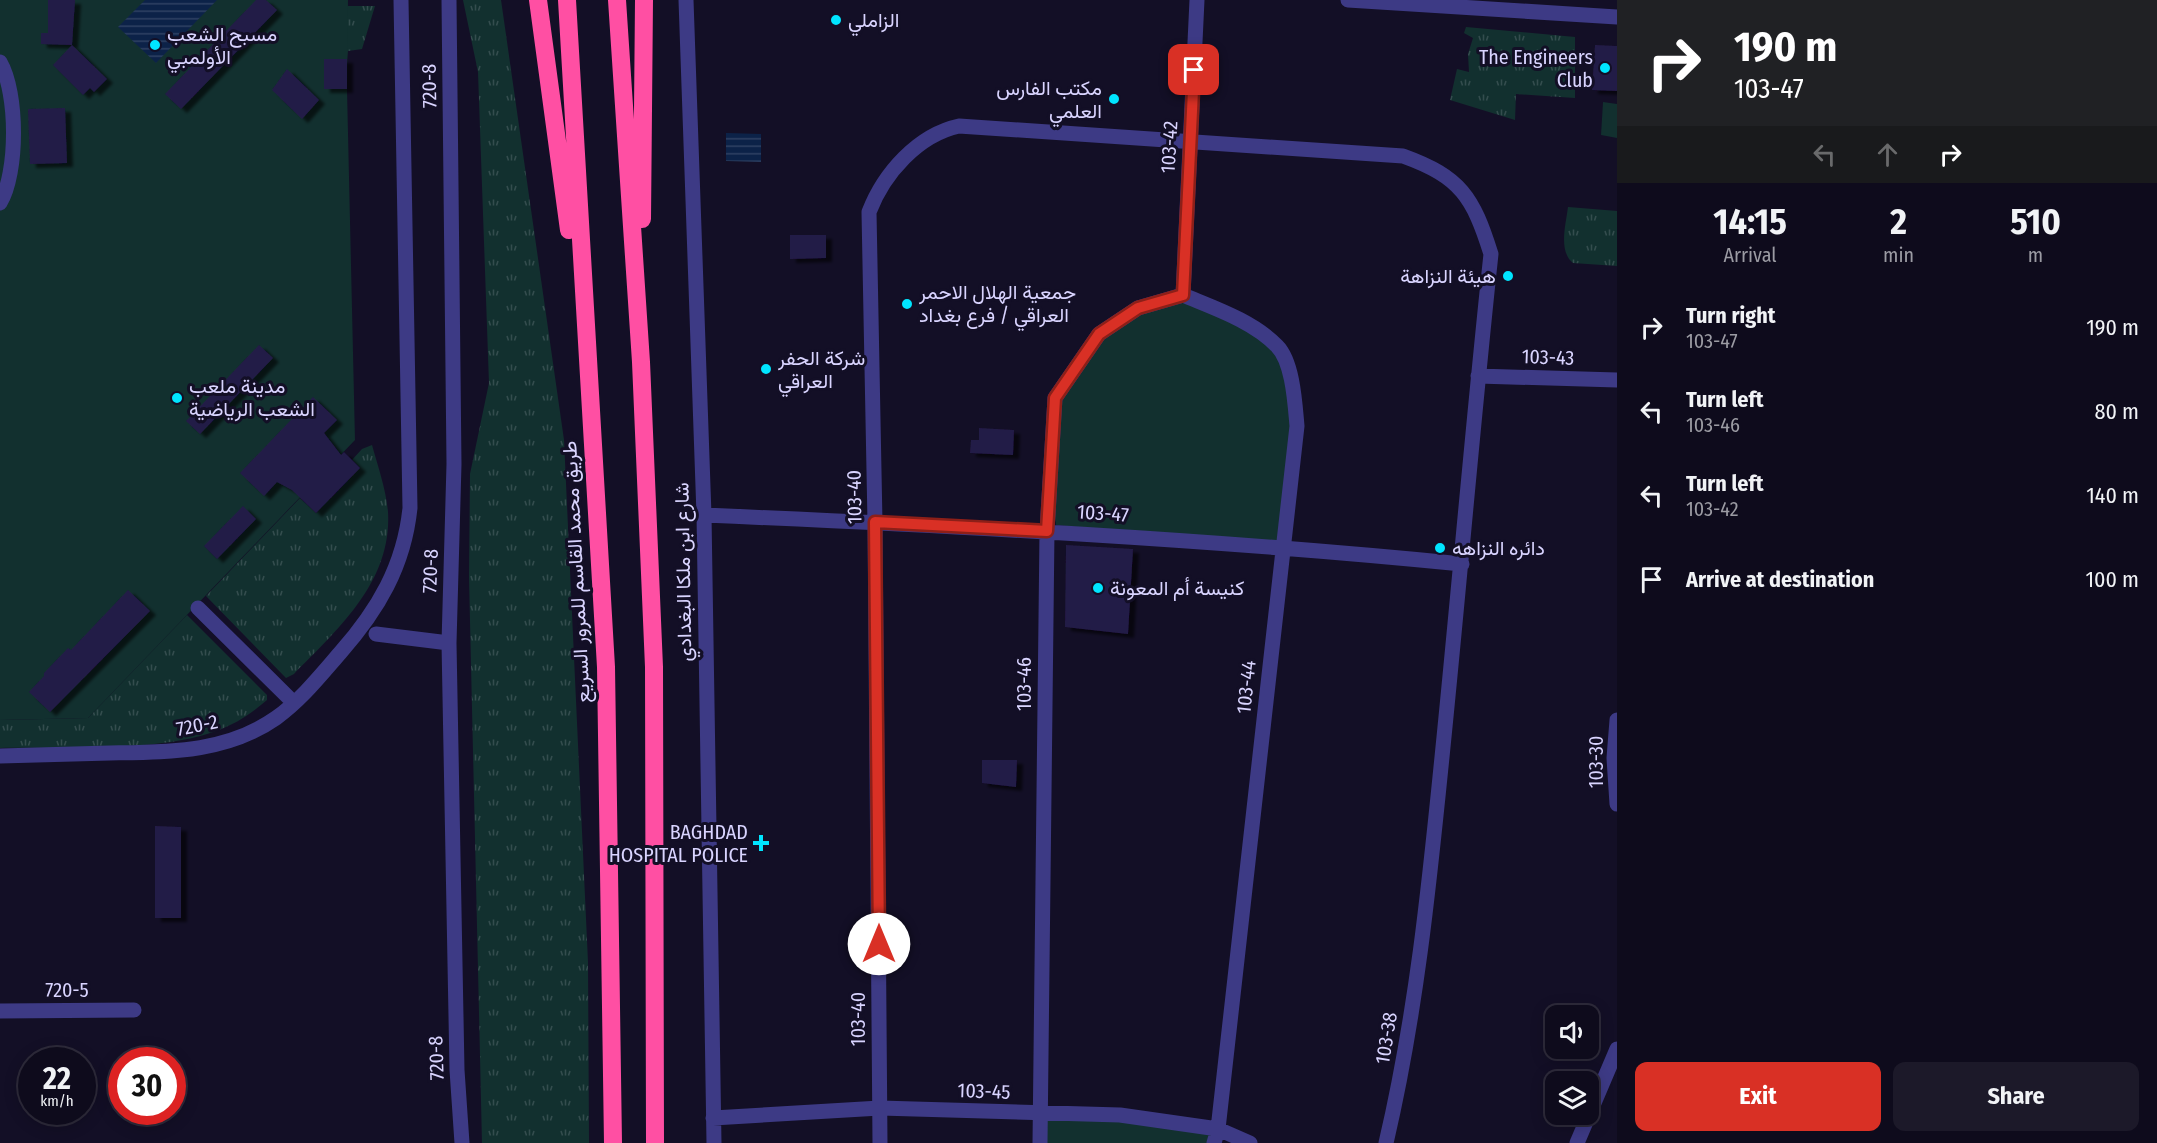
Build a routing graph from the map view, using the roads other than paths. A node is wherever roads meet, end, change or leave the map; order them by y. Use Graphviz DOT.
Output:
graph roads {
  1 [pos="401,0"];
  2 [pos="449,0"];
  3 [pos="538,0"];
  4 [pos="567,0"];
  5 [pos="617,0"];
  6 [pos="644,0"];
  7 [pos="686,0"];
  8 [pos="1197,0"];
  9 [pos="1348,0"];
  10 [pos="1617,17"];
  11 [pos="0,62"];
  12 [pos="5,89"];
  13 [pos="1191,141"];
  14 [pos="0,203"];
  15 [pos="1183,295"];
  16 [pos="641,362"];
  17 [pos="587,368"];
  18 [pos="1478,376"];
  19 [pos="1617,380"];
  20 [pos="704,514"];
  21 [pos="875,522"];
  22 [pos="1047,531"];
  23 [pos="1283,546"];
  24 [pos="1462,564"];
  25 [pos="198,608"];
  26 [pos="360,631"];
  27 [pos="376,634"];
  28 [pos="448,644"];
  29 [pos="294,703"];
  30 [pos="1617,720"];
  31 [pos="0,756"];
  32 [pos="1617,804"];
  33 [pos="134,1010"];
  34 [pos="0,1011"];
  35 [pos="1617,1049"];
  36 [pos="880,1108"];
  37 [pos="1042,1113"];
  38 [pos="713,1118"];
  39 [pos="1216,1136"];
  40 [pos="462,1143"];
  41 [pos="613,1143"];
  42 [pos="655,1143"];
  43 [pos="714,1143"];
  44 [pos="880,1143"];
  45 [pos="1040,1143"];
  46 [pos="1250,1143"];
  47 [pos="1386,1143"];
  48 [pos="1577,1143"];
  1 -- 26 [label="street, 720-8"];
  2 -- 28 [label="street, 720-8"];
  3 -- 17 [label="highway"];
  4 -- 17 [label="highway, طريق محمد القاسم للمرور السريع"];
  5 -- 16 [label="highway"];
  6 -- 16 [label="highway"];
  7 -- 20 [label="street, شارع ابن ملكا البغدادي"];
  8 -- 13 [label="street, 103-42"];
  9 -- 10 [label="street"];
  11 -- 12 [label="street"];
  12 -- 14 [label="street"];
  13 -- 15 [label="street, 103-42"];
  13 -- 18 [label="street, 103-40"];
  13 -- 21 [label="street, 103-40"];
  15 -- 22 [label="street, 103-46"];
  15 -- 23 [label="street, 103-44"];
  16 -- 42 [label="highway"];
  17 -- 41 [label="highway, طريق محمد القاسم للمرور السريع"];
  18 -- 19 [label="street, 103-43"];
  18 -- 24 [label="street, 103-38"];
  20 -- 21 [label="street, 103-47"];
  20 -- 38 [label="street, شارع ابن ملكا البغدادي"];
  21 -- 22 [label="street, 103-47"];
  21 -- 36 [label="street, 103-40"];
  22 -- 23 [label="street, 103-47"];
  22 -- 37 [label="street, 103-46"];
  23 -- 24 [label="street, 103-47"];
  23 -- 39 [label="street, 103-44"];
  24 -- 47 [label="street, 103-38"];
  25 -- 29 [label="street"];
  26 -- 29 [label="street, 720-2"];
  27 -- 28 [label="street"];
  28 -- 40 [label="street, 720-8"];
  29 -- 31 [label="street, 720-2"];
  30 -- 32 [label="street, 103-30"];
  33 -- 34 [label="street, 720-5"];
  35 -- 48 [label="street"];
  36 -- 37 [label="street, 103-45"];
  36 -- 38 [label="street, 103-45"];
  36 -- 44 [label="street, 103-40"];
  37 -- 39 [label="street, 103-45"];
  37 -- 45 [label="street, 103-46"];
  38 -- 43 [label="street, شارع ابن ملكا البغدادي"];
  39 -- 46 [label="street, 103-45"];
}
